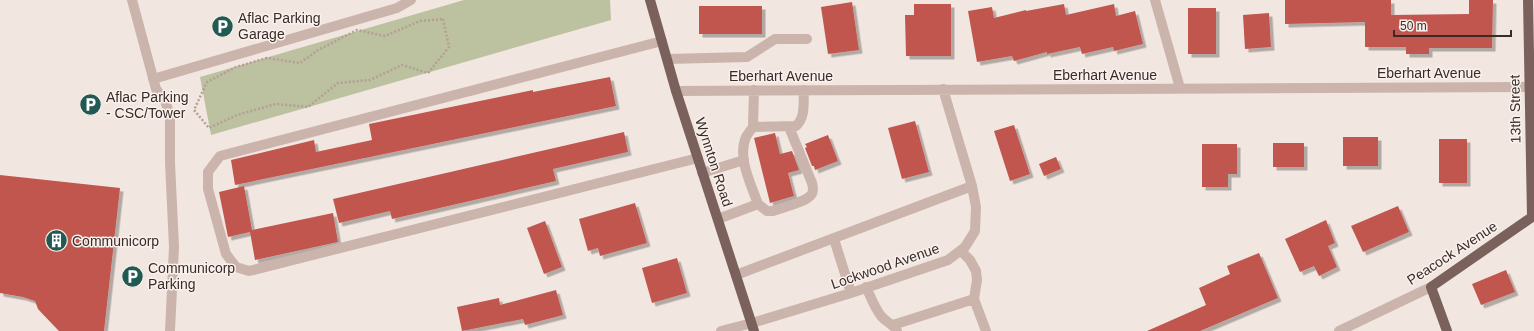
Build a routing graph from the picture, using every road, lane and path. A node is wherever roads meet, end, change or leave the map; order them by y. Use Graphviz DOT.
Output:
graph roads {
  1 [pos="132,0"];
  2 [pos="411,0"];
  3 [pos="650,0"];
  4 [pos="1155,0"];
  5 [pos="1528,0"];
  6 [pos="807,39"];
  7 [pos="662,41"];
  8 [pos="667,59"];
  9 [pos="153,78"];
  10 [pos="1531,87"];
  11 [pos="1180,88"];
  12 [pos="943,89"];
  13 [pos="754,90"];
  14 [pos="804,90"];
  15 [pos="676,91"];
  16 [pos="194,110"];
  17 [pos="753,127"];
  18 [pos="789,127"];
  19 [pos="698,158"];
  20 [pos="744,160"];
  21 [pos="702,173"];
  22 [pos="972,186"];
  23 [pos="758,204"];
  24 [pos="1533,217"];
  25 [pos="718,219"];
  26 [pos="834,239"];
  27 [pos="961,251"];
  28 [pos="736,275"];
  29 [pos="866,287"];
  30 [pos="1431,287"];
  31 [pos="851,293"];
  32 [pos="974,299"];
  33 [pos="753,327"];
  34 [pos="895,328"];
  35 [pos="170,331"];
  36 [pos="721,331"];
  37 [pos="986,331"];
  38 [pos="1339,331"];
  39 [pos="1447,331"];
  1 -- 9 [label="street"];
  2 -- 9 [label="street"];
  3 -- 7 [label="main road, Wynnton Road"];
  4 -- 11 [label="street"];
  5 -- 10 [label="main road, 13th Street"];
  6 -- 8 [label="street"];
  7 -- 8 [label="main road, Wynnton Road"];
  7 -- 19 [label="street"];
  8 -- 15 [label="main road, Wynnton Road"];
  9 -- 35 [label="street"];
  10 -- 11 [label="street, Eberhart Avenue"];
  10 -- 24 [label="main road, 13th Street"];
  11 -- 12 [label="street, Eberhart Avenue"];
  12 -- 14 [label="street, Eberhart Avenue"];
  12 -- 22 [label="street, Lockwood Avenue"];
  13 -- 14 [label="street, Eberhart Avenue"];
  13 -- 15 [label="street, Eberhart Avenue"];
  13 -- 17 [label="street"];
  14 -- 18 [label="street"];
  15 -- 19 [label="main road, Wynnton Road"];
  16 -- 16 [label="path"];
  17 -- 18 [label="street"];
  17 -- 20 [label="street"];
  18 -- 23 [label="street"];
  19 -- 21 [label="main road, Wynnton Road"];
  20 -- 21 [label="street"];
  20 -- 23 [label="street"];
  21 -- 25 [label="main road, Wynnton Road"];
  22 -- 26 [label="street"];
  22 -- 27 [label="street, Lockwood Avenue"];
  23 -- 25 [label="street"];
  24 -- 30 [label="main road, Peacock Avenue"];
  25 -- 28 [label="main road, Wynnton Road"];
  26 -- 28 [label="street"];
  26 -- 31 [label="street"];
  27 -- 29 [label="street, Lockwood Avenue"];
  27 -- 32 [label="street"];
  28 -- 33 [label="main road, Wynnton Road"];
  29 -- 31 [label="street, Lockwood Avenue"];
  29 -- 34 [label="street"];
  30 -- 38 [label="street, Peacock Avenue"];
  30 -- 39 [label="main road"];
  31 -- 33 [label="street, Lockwood Avenue"];
  32 -- 34 [label="street"];
  32 -- 37 [label="street"];
  33 -- 36 [label="street, Lockwood Avenue"];
}
